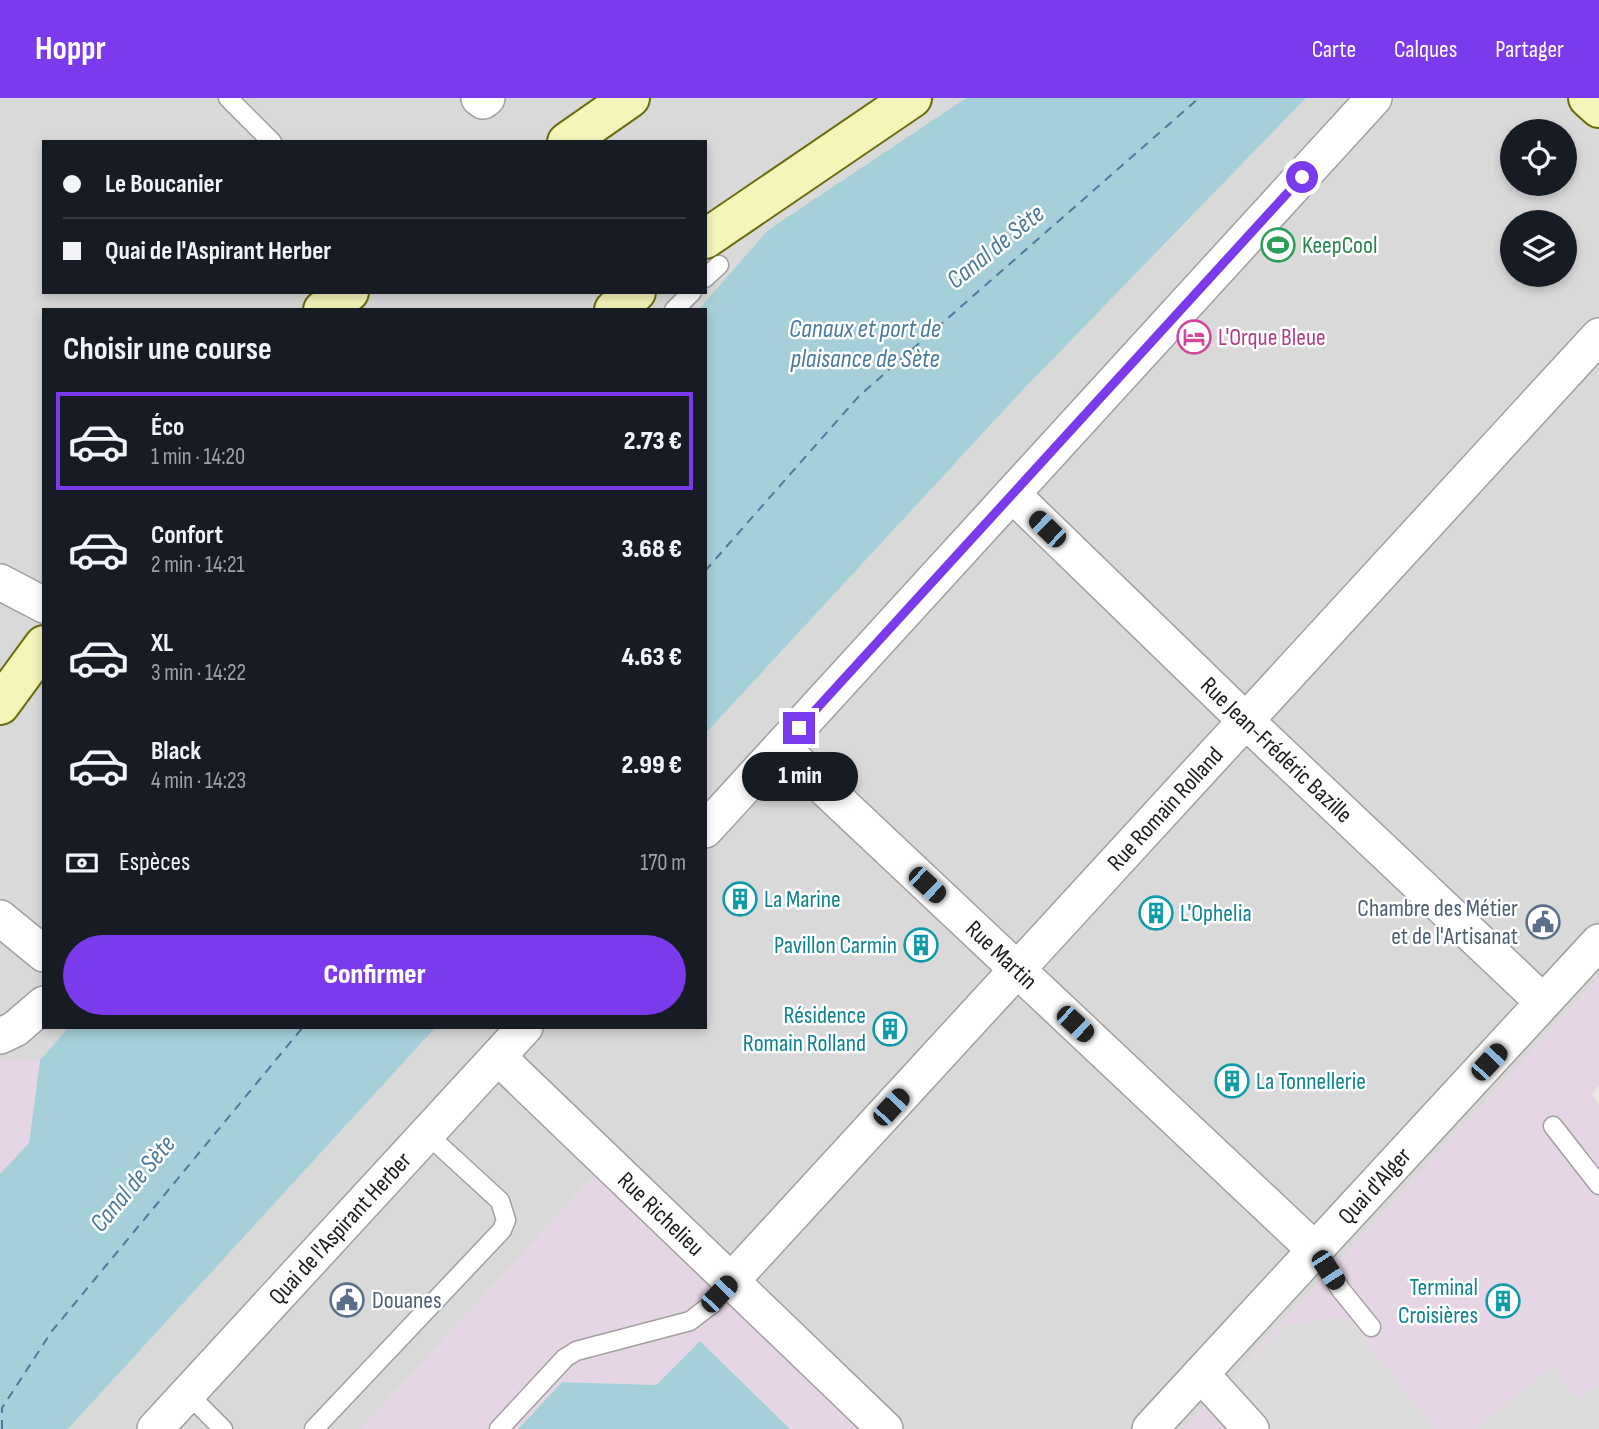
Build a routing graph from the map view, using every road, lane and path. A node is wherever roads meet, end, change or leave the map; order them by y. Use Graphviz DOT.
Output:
graph roads {
  1 [pos="228,98"];
  2 [pos="630,98"];
  3 [pos="912,98"];
  4 [pos="1374,98"];
  5 [pos="1588,98"];
  6 [pos="1599,108"];
  7 [pos="270,140"];
  8 [pos="570,140"];
  9 [pos="712,252"];
  10 [pos="707,271"];
  11 [pos="346,294"];
  12 [pos="634,294"];
  13 [pos="689,294"];
  14 [pos="326,308"];
  15 [pos="616,308"];
  16 [pos="676,308"];
  17 [pos="1599,336"];
  18 [pos="1012,494"];
  19 [pos="0,582"];
  20 [pos="42,604"];
  21 [pos="42,648"];
  22 [pos="0,705"];
  23 [pos="1246,721"];
  24 [pos="781,747"];
  25 [pos="707,828"];
  26 [pos="0,918"];
  27 [pos="1599,942"];
  28 [pos="42,952"];
  29 [pos="1017,970"];
  30 [pos="1544,1002"];
  31 [pos="42,1006"];
  32 [pos="523,1029"];
  33 [pos="0,1036"];
  34 [pos="498,1057"];
  35 [pos="1553,1126"];
  36 [pos="427,1134"];
  37 [pos="1599,1185"];
  38 [pos="1315,1250"];
  39 [pos="732,1280"];
  40 [pos="1371,1327"];
  41 [pos="1201,1374"];
  42 [pos="188,1394"];
  43 [pos="155,1429"];
  44 [pos="223,1429"];
  45 [pos="314,1429"];
  46 [pos="499,1429"];
  47 [pos="885,1429"];
  48 [pos="1150,1429"];
  49 [pos="1251,1429"];
  1 -- 7 [label="lane"];
  2 -- 8 [label="main road"];
  3 -- 9 [label="main road"];
  4 -- 18 [label="street"];
  5 -- 6 [label="main road"];
  9 -- 10 [label="lane"];
  11 -- 14 [label="main road"];
  12 -- 15 [label="main road"];
  13 -- 16 [label="lane"];
  17 -- 23 [label="street, Rue Romain Rolland"];
  18 -- 23 [label="street, Rue Jean-Frédéric Bazille"];
  18 -- 24 [label="street"];
  19 -- 20 [label="street"];
  21 -- 22 [label="main road"];
  23 -- 29 [label="street, Rue Romain Rolland"];
  23 -- 30 [label="street, Rue Jean-Frédéric Bazille"];
  24 -- 25 [label="street"];
  24 -- 29 [label="street, Rue Martin"];
  26 -- 28 [label="street"];
  27 -- 30 [label="street, Quai d'Alger"];
  29 -- 38 [label="street, Rue Martin"];
  29 -- 39 [label="street, Rue Romain Rolland"];
  30 -- 38 [label="street, Quai d'Alger"];
  31 -- 33 [label="street"];
  32 -- 34 [label="street, Quai de l'Aspirant Herber"];
  34 -- 36 [label="street, Quai de l'Aspirant Herber"];
  34 -- 39 [label="street, Rue Richelieu"];
  35 -- 37 [label="lane"];
  36 -- 42 [label="street, Quai de l'Aspirant Herber"];
  36 -- 45 [label="lane"];
  38 -- 40 [label="lane"];
  38 -- 41 [label="street, Quai d'Alger"];
  39 -- 46 [label="lane"];
  39 -- 47 [label="street, Rue Richelieu"];
  41 -- 48 [label="street, Quai d'Alger"];
  41 -- 49 [label="street"];
  42 -- 43 [label="street, Quai de l'Aspirant Herber"];
  42 -- 44 [label="lane"];
}
